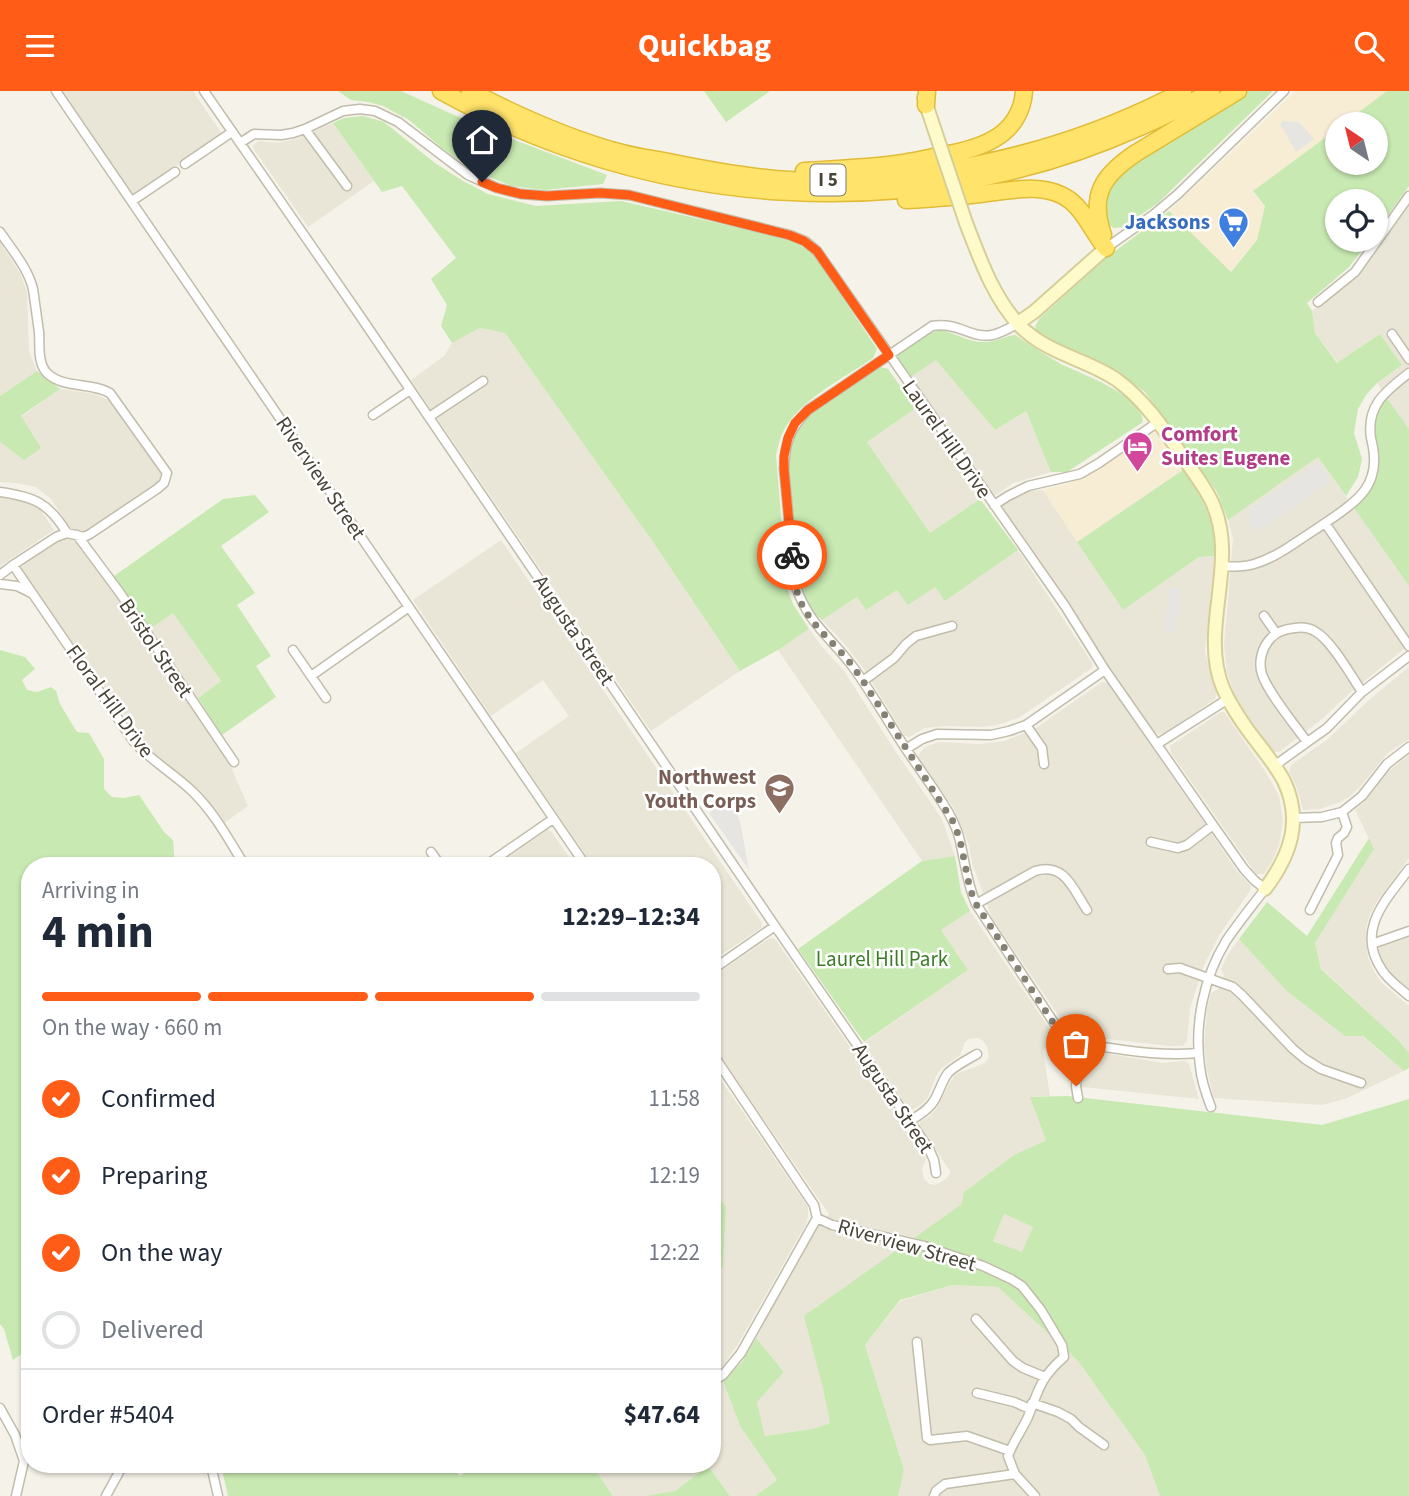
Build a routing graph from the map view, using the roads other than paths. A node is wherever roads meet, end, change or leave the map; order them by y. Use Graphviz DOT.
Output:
graph roads {
  1 [pos="56,91"];
  2 [pos="204,91"];
  3 [pos="426,91"];
  4 [pos="1024,91"];
  5 [pos="1183,91"];
  6 [pos="1212,91"];
  7 [pos="1238,91"];
  8 [pos="1284,91"];
  9 [pos="471,92"];
  10 [pos="447,94"];
  11 [pos="925,96"];
  12 [pos="305,129"];
  13 [pos="232,132"];
  14 [pos="240,143"];
  15 [pos="185,164"];
  16 [pos="174,172"];
  17 [pos="746,175"];
  18 [pos="346,186"];
  19 [pos="855,193"];
  20 [pos="1409,196"];
  21 [pos="132,201"];
  22 [pos="0,232"];
  23 [pos="1106,248"];
  24 [pos="1318,302"];
  25 [pos="1018,323"];
  26 [pos="1392,334"];
  27 [pos="889,355"];
  28 [pos="1409,359"];
  29 [pos="1409,373"];
  30 [pos="483,381"];
  31 [pos="410,390"];
  32 [pos="373,415"];
  33 [pos="429,417"];
  34 [pos="1158,422"];
  35 [pos="0,492"];
  36 [pos="994,505"];
  37 [pos="1325,523"];
  38 [pos="67,533"];
  39 [pos="78,535"];
  40 [pos="13,565"];
  41 [pos="1222,566"];
  42 [pos="0,575"];
  43 [pos="0,584"];
  44 [pos="34,595"];
  45 [pos="409,607"];
  46 [pos="1264,616"];
  47 [pos="952,626"];
  48 [pos="1276,633"];
  49 [pos="1409,646"];
  50 [pos="293,650"];
  51 [pos="1409,656"];
  52 [pos="1105,670"];
  53 [pos="311,675"];
  54 [pos="863,681"];
  55 [pos="1362,692"];
  56 [pos="326,698"];
  57 [pos="1228,699"];
  58 [pos="1026,725"];
  59 [pos="1307,742"];
  60 [pos="1157,744"];
  61 [pos="1409,747"];
  62 [pos="906,749"];
  63 [pos="234,762"];
  64 [pos="1044,764"];
  65 [pos="1274,766"];
  66 [pos="1342,812"];
  67 [pos="1294,818"];
  68 [pos="553,819"];
  69 [pos="1213,825"];
  70 [pos="1151,842"];
  71 [pos="431,852"];
  72 [pos="239,857"];
  73 [pos="435,857"];
  74 [pos="498,857"];
  75 [pos="580,857"];
  76 [pos="1409,869"];
  77 [pos="1265,889"];
  78 [pos="976,904"];
  79 [pos="1087,909"];
  80 [pos="1310,910"];
  81 [pos="775,926"];
  82 [pos="1409,931"];
  83 [pos="1372,944"];
  84 [pos="721,963"];
  85 [pos="1168,969"];
  86 [pos="1209,979"];
  87 [pos="1409,996"];
  88 [pos="1082,1044"];
  89 [pos="1198,1053"];
  90 [pos="976,1054"];
  91 [pos="721,1066"];
  92 [pos="1361,1083"];
  93 [pos="1078,1098"];
  94 [pos="1211,1107"];
  95 [pos="910,1121"];
  96 [pos="936,1173"];
  97 [pos="817,1218"];
  98 [pos="976,1319"];
  99 [pos="917,1342"];
  100 [pos="721,1376"];
  101 [pos="1045,1377"];
  102 [pos="977,1393"];
  103 [pos="1031,1406"];
  104 [pos="0,1408"];
  105 [pos="1104,1445"];
  106 [pos="1010,1451"];
  107 [pos="21,1452"];
  108 [pos="21,1473"];
  109 [pos="119,1473"];
  110 [pos="213,1473"];
  111 [pos="1015,1474"];
  112 [pos="16,1496"];
  113 [pos="106,1496"];
  114 [pos="218,1496"];
  115 [pos="934,1496"];
  116 [pos="1035,1496"];
  1 -- 21 [label="street, Riverview Street"];
  2 -- 13 [label="street, Augusta Street"];
  3 -- 10 [label="highway"];
  4 -- 17 [label="highway"];
  5 -- 17 [label="highway, I 5"];
  6 -- 19 [label="highway, I 5"];
  7 -- 23 [label="highway"];
  8 -- 23 [label="street"];
  9 -- 17 [label="highway, I 5"];
  10 -- 19 [label="highway, I 5"];
  11 -- 25 [label="street, bridge"];
  12 -- 14 [label="street, Laurel Hill Drive"];
  12 -- 18 [label="street"];
  12 -- 27 [label="street, Laurel Hill Drive"];
  13 -- 14 [label="street, Augusta Street"];
  13 -- 15 [label="street"];
  14 -- 31 [label="street, Augusta Street"];
  16 -- 21 [label="street"];
  19 -- 23 [label="highway"];
  20 -- 24 [label="street"];
  21 -- 45 [label="street, Riverview Street"];
  22 -- 39 [label="street"];
  23 -- 25 [label="street"];
  25 -- 27 [label="street"];
  25 -- 34 [label="street"];
  26 -- 28 [label="street"];
  27 -- 36 [label="street, Laurel Hill Drive"];
  27 -- 54 [label="street"];
  29 -- 37 [label="street"];
  30 -- 33 [label="street"];
  31 -- 32 [label="street"];
  31 -- 33 [label="street, Augusta Street"];
  33 -- 81 [label="street, Augusta Street"];
  34 -- 36 [label="street"];
  34 -- 41 [label="street"];
  35 -- 38 [label="street"];
  36 -- 52 [label="street, Laurel Hill Drive"];
  37 -- 41 [label="street"];
  37 -- 49 [label="street"];
  38 -- 39 [label="street"];
  38 -- 40 [label="street"];
  39 -- 63 [label="street, Bristol Street"];
  40 -- 42 [label="street"];
  40 -- 44 [label="street, Floral Hill Drive"];
  41 -- 57 [label="street"];
  43 -- 44 [label="street"];
  44 -- 72 [label="street, Floral Hill Drive"];
  45 -- 53 [label="street"];
  45 -- 68 [label="street, Riverview Street"];
  46 -- 48 [label="street"];
  47 -- 54 [label="street"];
  48 -- 55 [label="street"];
  48 -- 59 [label="street"];
  50 -- 53 [label="street"];
  51 -- 55 [label="street"];
  52 -- 58 [label="street"];
  52 -- 60 [label="street, Laurel Hill Drive"];
  53 -- 56 [label="street"];
  54 -- 62 [label="street"];
  55 -- 59 [label="street"];
  57 -- 60 [label="street"];
  57 -- 65 [label="street"];
  58 -- 62 [label="street"];
  58 -- 64 [label="street"];
  59 -- 65 [label="street"];
  60 -- 69 [label="street, Laurel Hill Drive"];
  61 -- 66 [label="street"];
  62 -- 78 [label="street"];
  65 -- 67 [label="street"];
  66 -- 67 [label="street"];
  66 -- 80 [label="street"];
  67 -- 77 [label="street"];
  68 -- 74 [label="street"];
  68 -- 75 [label="street, Riverview Street"];
  69 -- 70 [label="street"];
  69 -- 77 [label="street, Laurel Hill Drive"];
  71 -- 73 [label="street"];
  76 -- 83 [label="street"];
  77 -- 86 [label="street"];
  78 -- 79 [label="street"];
  78 -- 88 [label="street"];
  81 -- 84 [label="street"];
  81 -- 95 [label="street, Augusta Street"];
  82 -- 83 [label="street"];
  83 -- 87 [label="street"];
  85 -- 86 [label="street"];
  86 -- 89 [label="street"];
  86 -- 92 [label="street"];
  88 -- 89 [label="street"];
  88 -- 93 [label="street"];
  89 -- 94 [label="street"];
  90 -- 95 [label="street"];
  91 -- 97 [label="street, Riverview Street"];
  95 -- 96 [label="street, Augusta Street"];
  97 -- 100 [label="street"];
  97 -- 101 [label="street, Riverview Street"];
  98 -- 101 [label="street"];
  99 -- 106 [label="street"];
  101 -- 103 [label="street"];
  102 -- 103 [label="street"];
  103 -- 105 [label="street"];
  103 -- 106 [label="street"];
  104 -- 107 [label="street"];
  106 -- 111 [label="street"];
  108 -- 112 [label="street"];
  109 -- 113 [label="street"];
  110 -- 114 [label="street"];
  111 -- 115 [label="street"];
  111 -- 116 [label="street"];
}
